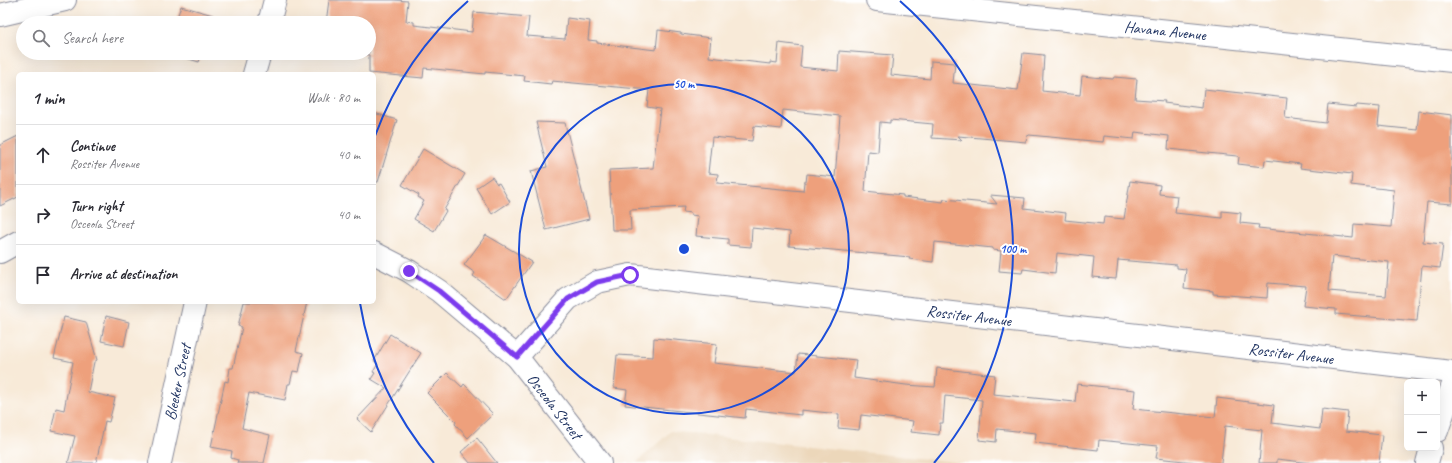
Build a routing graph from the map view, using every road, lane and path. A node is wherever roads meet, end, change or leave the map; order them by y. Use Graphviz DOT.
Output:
graph roads {
  1 [pos="66,0"];
  2 [pos="275,0"];
  3 [pos="877,0"];
  4 [pos="0,15"];
  5 [pos="271,16"];
  6 [pos="258,60"];
  7 [pos="1452,61"];
  8 [pos="255,72"];
  9 [pos="16,243"];
  10 [pos="0,252"];
  11 [pos="376,254"];
  12 [pos="195,304"];
  13 [pos="517,357"];
  14 [pos="1452,372"];
  15 [pos="1452,386"];
  16 [pos="1440,422"];
  17 [pos="1430,451"];
  18 [pos="160,463"];
  19 [pos="600,463"];
  20 [pos="1427,463"];
  1 -- 4 [label="street"];
  2 -- 5 [label="street"];
  3 -- 7 [label="street, Havana Avenue"];
  6 -- 8 [label="street"];
  9 -- 10 [label="street"];
  11 -- 13 [label="street, Osceola Street"];
  12 -- 18 [label="street, Bleeker Street"];
  13 -- 14 [label="street, Rossiter Avenue"];
  13 -- 19 [label="street, Osceola Street"];
  15 -- 16 [label="street"];
  17 -- 20 [label="street"];
}
